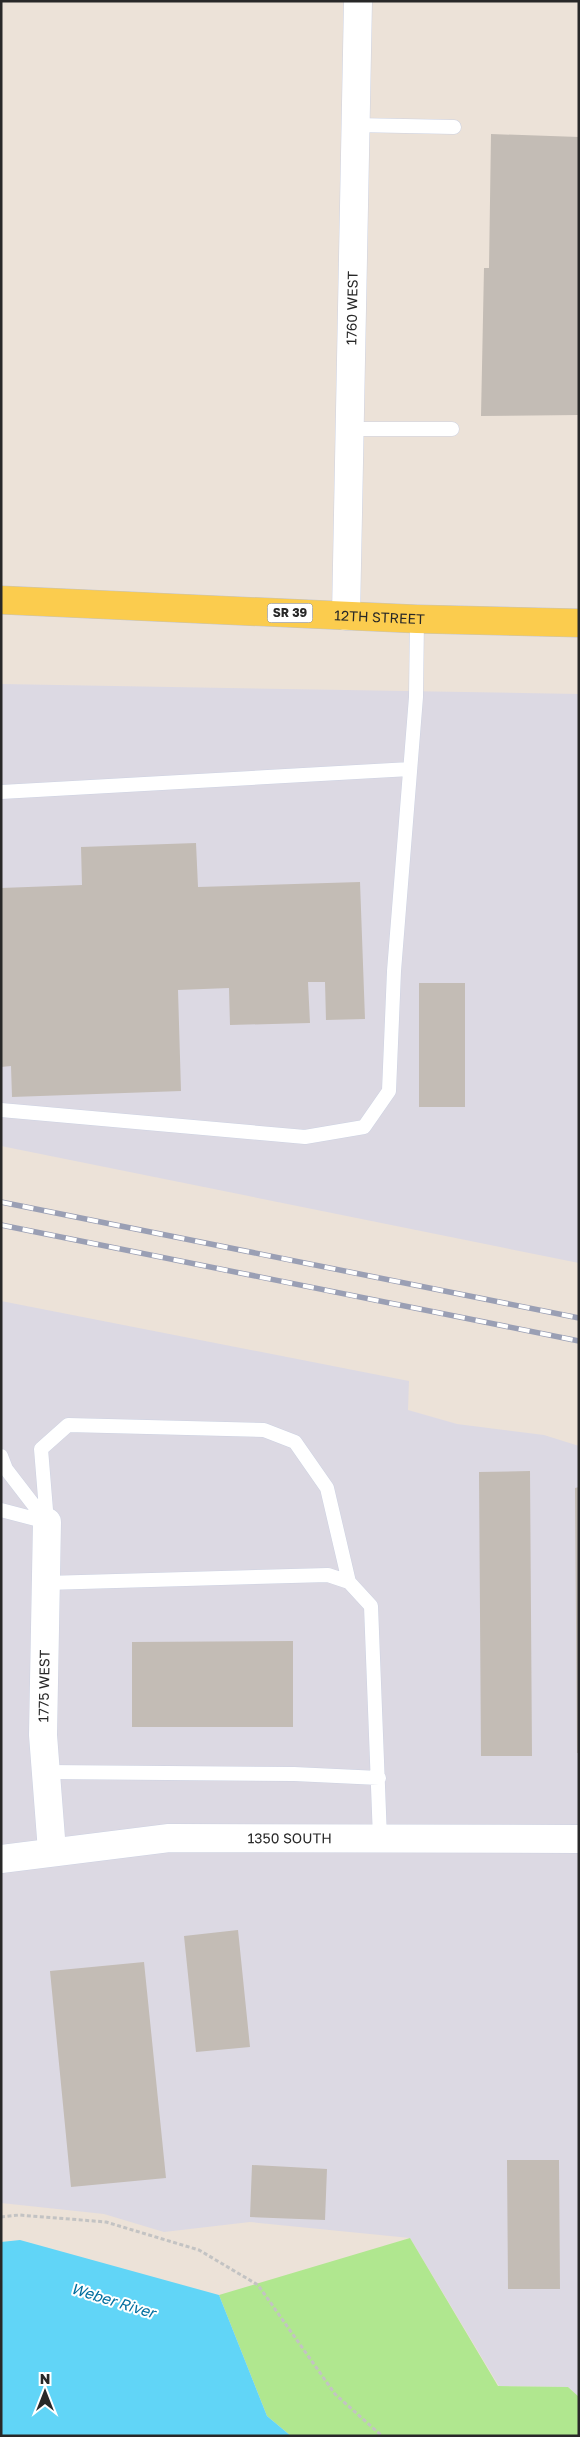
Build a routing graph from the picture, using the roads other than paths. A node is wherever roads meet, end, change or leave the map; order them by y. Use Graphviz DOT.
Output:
graph roads {
  1 [pos="358,1"];
  2 [pos="355,125"];
  3 [pos="454,127"];
  4 [pos="349,429"];
  5 [pos="452,429"];
  6 [pos="1,600"];
  7 [pos="346,616"];
  8 [pos="417,619"];
  9 [pos="579,623"];
  10 [pos="410,769"];
  11 [pos="1,792"];
  12 [pos="1,1110"];
  13 [pos="1,1456"];
  14 [pos="1,1510"];
  15 [pos="47,1522"];
  16 [pos="349,1582"];
  17 [pos="46,1583"];
  18 [pos="46,1772"];
  19 [pos="379,1778"];
  20 [pos="380,1838"];
  21 [pos="579,1839"];
  22 [pos="52,1851"];
  23 [pos="1,1859"];
  1 -- 2 [label="street, 1760 WEST"];
  2 -- 3 [label="lane"];
  2 -- 4 [label="street, 1760 WEST"];
  4 -- 5 [label="lane"];
  4 -- 7 [label="street, 1760 WEST"];
  6 -- 7 [label="main road, 12TH STREET / SR 39"];
  7 -- 8 [label="main road, 12TH STREET / SR 39"];
  8 -- 9 [label="main road, 12TH STREET / SR 39"];
  8 -- 10 [label="lane"];
  10 -- 11 [label="lane"];
  10 -- 12 [label="lane"];
  13 -- 15 [label="lane"];
  14 -- 15 [label="lane"];
  15 -- 16 [label="lane"];
  15 -- 17 [label="street, 1775 WEST"];
  16 -- 17 [label="lane"];
  16 -- 19 [label="lane"];
  17 -- 18 [label="street, 1775 WEST"];
  18 -- 19 [label="lane"];
  18 -- 22 [label="street, 1775 WEST"];
  19 -- 20 [label="lane"];
  20 -- 21 [label="street, 1350 SOUTH"];
  20 -- 22 [label="street, 1350 SOUTH"];
  22 -- 23 [label="street, 1350 SOUTH"];
}
